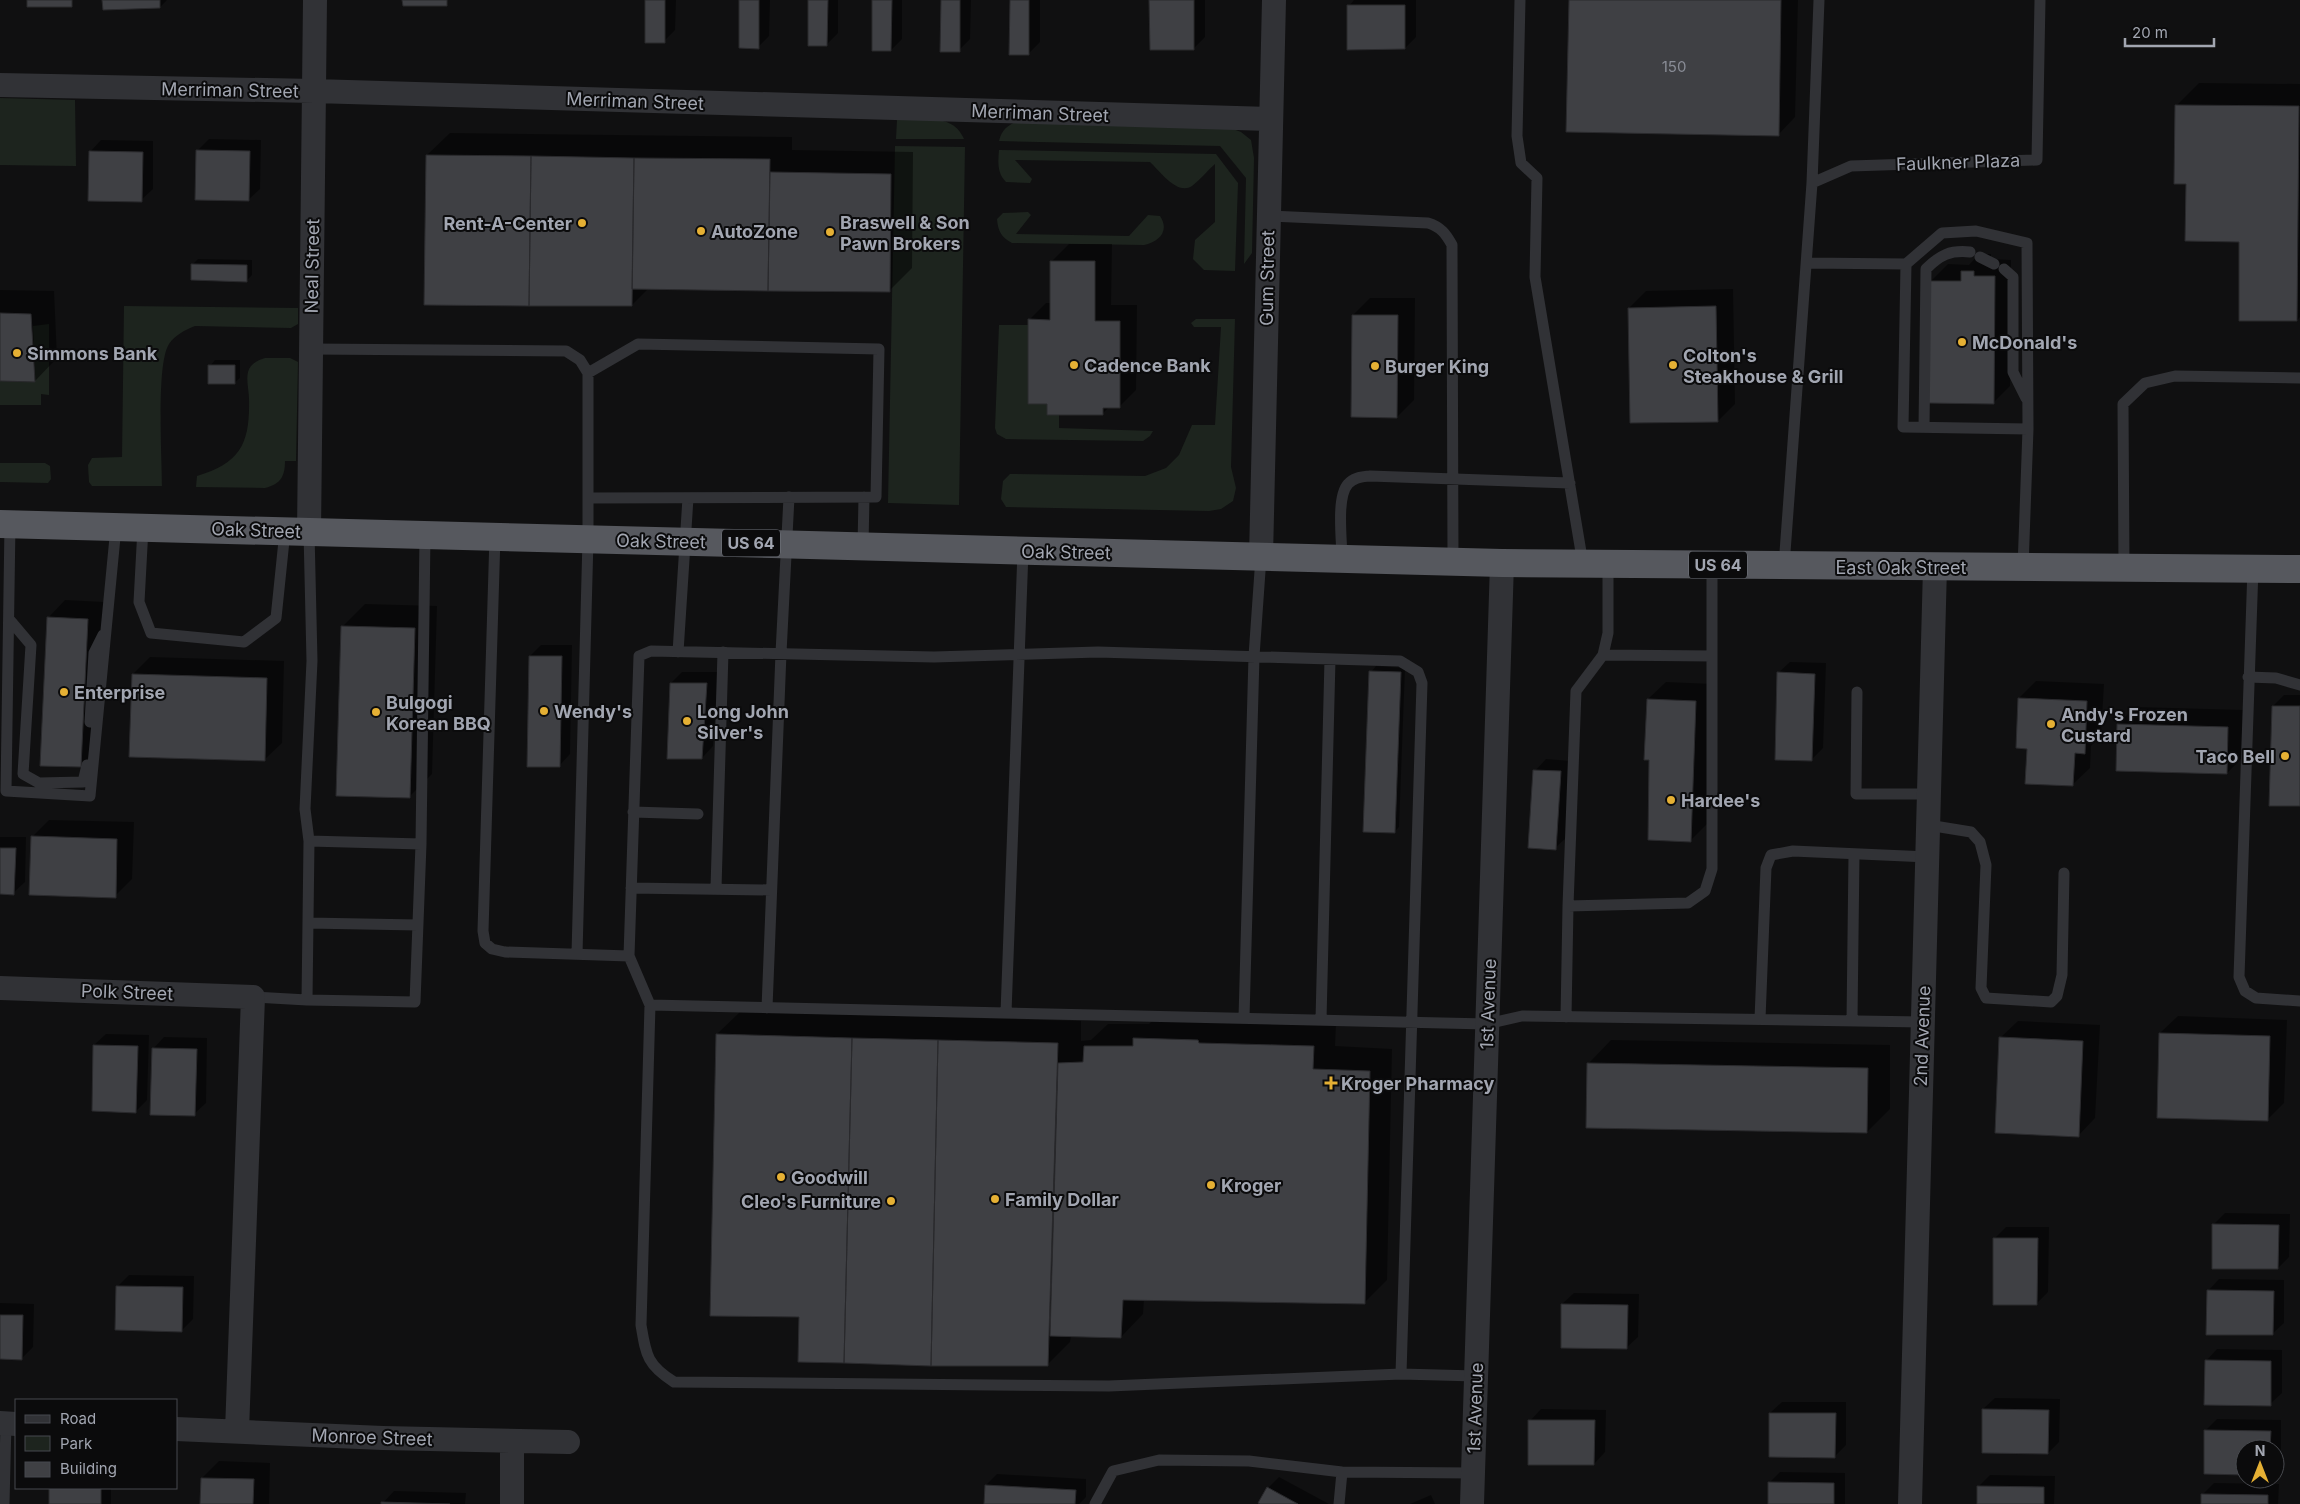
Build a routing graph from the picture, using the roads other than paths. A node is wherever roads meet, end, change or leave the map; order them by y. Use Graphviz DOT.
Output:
graph roads {
  1 [pos="315,0"];
  2 [pos="1274,0"];
  3 [pos="1520,0"];
  4 [pos="1819,0"];
  5 [pos="2040,0"];
  6 [pos="0,86"];
  7 [pos="314,91"];
  8 [pos="1270,120"];
  9 [pos="1812,183"];
  10 [pos="1268,216"];
  11 [pos="1807,263"];
  12 [pos="1906,264"];
  13 [pos="311,349"];
  14 [pos="588,373"];
  15 [pos="2300,378"];
  16 [pos="2028,402"];
  17 [pos="1924,427"];
  18 [pos="2028,429"];
  19 [pos="1453,480"];
  20 [pos="1570,483"];
  21 [pos="789,497"];
  22 [pos="864,497"];
  23 [pos="588,498"];
  24 [pos="688,498"];
  25 [pos="5,524"];
  26 [pos="116,526"];
  27 [pos="143,527"];
  28 [pos="297,531"];
  29 [pos="425,535"];
  30 [pos="495,536"];
  31 [pos="588,539"];
  32 [pos="684,541"];
  33 [pos="787,544"];
  34 [pos="863,546"];
  35 [pos="1023,551"];
  36 [pos="1261,557"];
  37 [pos="1342,559"];
  38 [pos="1453,562"];
  39 [pos="1502,563"];
  40 [pos="1596,564"];
  41 [pos="1712,565"];
  42 [pos="1784,566"];
  43 [pos="1935,568"];
  44 [pos="2023,568"];
  45 [pos="2124,568"];
  46 [pos="2253,568"];
  47 [pos="2300,569"];
  48 [pos="9,619"];
  49 [pos="106,629"];
  50 [pos="678,652"];
  51 [pos="723,652"];
  52 [pos="780,653"];
  53 [pos="1019,655"];
  54 [pos="1603,655"];
  55 [pos="1254,656"];
  56 [pos="1712,656"];
  57 [pos="1330,659"];
  58 [pos="2248,677"];
  59 [pos="2300,685"];
  60 [pos="1857,692"];
  61 [pos="1929,794"];
  62 [pos="633,812"];
  63 [pos="698,814"];
  64 [pos="1928,825"];
  65 [pos="309,841"];
  66 [pos="421,844"];
  67 [pos="1854,854"];
  68 [pos="1928,857"];
  69 [pos="2064,874"];
  70 [pos="631,888"];
  71 [pos="716,888"];
  72 [pos="771,890"];
  73 [pos="1568,906"];
  74 [pos="308,923"];
  75 [pos="418,925"];
  76 [pos="577,954"];
  77 [pos="629,956"];
  78 [pos="0,988"];
  79 [pos="253,997"];
  80 [pos="307,1000"];
  81 [pos="2300,1000"];
  82 [pos="650,1005"];
  83 [pos="767,1008"];
  84 [pos="1006,1012"];
  85 [pos="1566,1016"];
  86 [pos="1244,1018"];
  87 [pos="1320,1020"];
  88 [pos="1760,1020"];
  89 [pos="1852,1021"];
  90 [pos="1411,1022"];
  91 [pos="1923,1022"];
  92 [pos="1487,1024"];
  93 [pos="1401,1374"];
  94 [pos="1476,1376"];
  95 [pos="7,1424"];
  96 [pos="178,1429"];
  97 [pos="237,1431"];
  98 [pos="512,1441"];
  99 [pos="568,1442"];
  100 [pos="1342,1472"];
  101 [pos="1473,1473"];
  102 [pos="4,1504"];
  103 [pos="512,1504"];
  104 [pos="1095,1504"];
  105 [pos="1340,1504"];
  106 [pos="1472,1504"];
  107 [pos="1910,1504"];
  1 -- 7 [label="street, Neal Street"];
  2 -- 8 [label="street, Gum Street"];
  3 -- 20 [label="lane"];
  4 -- 9 [label="lane"];
  5 -- 9 [label="lane, Faulkner Plaza"];
  6 -- 7 [label="street, Merriman Street"];
  7 -- 8 [label="street, Merriman Street"];
  7 -- 13 [label="street, Neal Street"];
  8 -- 10 [label="street, Gum Street"];
  9 -- 11 [label="lane"];
  10 -- 19 [label="lane"];
  10 -- 36 [label="street, Gum Street"];
  11 -- 12 [label="lane"];
  11 -- 42 [label="lane"];
  12 -- 16 [label="lane"];
  12 -- 17 [label="lane"];
  13 -- 14 [label="lane"];
  13 -- 28 [label="street, Neal Street"];
  14 -- 22 [label="lane"];
  14 -- 23 [label="lane"];
  15 -- 45 [label="lane"];
  16 -- 17 [label="lane"];
  16 -- 18 [label="lane"];
  17 -- 18 [label="lane"];
  18 -- 44 [label="lane"];
  19 -- 20 [label="lane"];
  19 -- 37 [label="lane"];
  19 -- 38 [label="lane"];
  20 -- 40 [label="lane"];
  21 -- 22 [label="lane"];
  21 -- 24 [label="lane"];
  21 -- 33 [label="lane"];
  22 -- 34 [label="lane"];
  23 -- 24 [label="lane"];
  23 -- 31 [label="lane"];
  24 -- 32 [label="lane"];
  25 -- 26 [label="highway, Oak Street / US 64"];
  25 -- 48 [label="lane"];
  26 -- 27 [label="highway, Oak Street / US 64"];
  26 -- 49 [label="lane"];
  27 -- 28 [label="highway, Oak Street / US 64"];
  27 -- 28 [label="lane"];
  28 -- 29 [label="highway, Oak Street / US 64"];
  28 -- 65 [label="lane"];
  29 -- 30 [label="highway, Oak Street / US 64"];
  29 -- 66 [label="lane"];
  30 -- 31 [label="highway, Oak Street / US 64"];
  30 -- 76 [label="lane"];
  31 -- 32 [label="highway, Oak Street / US 64"];
  31 -- 76 [label="lane"];
  32 -- 33 [label="highway, Oak Street / US 64"];
  32 -- 50 [label="lane"];
  33 -- 34 [label="highway, Oak Street / US 64"];
  33 -- 52 [label="lane"];
  34 -- 35 [label="highway, Oak Street / US 64"];
  35 -- 36 [label="highway, Oak Street / US 64"];
  35 -- 53 [label="lane"];
  36 -- 37 [label="highway, Oak Street / US 64"];
  36 -- 55 [label="lane"];
  37 -- 38 [label="highway, Oak Street / US 64"];
  38 -- 39 [label="highway, Oak Street / US 64"];
  39 -- 40 [label="highway, East Oak Street / US 64"];
  39 -- 92 [label="street, 1st Avenue"];
  40 -- 41 [label="highway, East Oak Street / US 64"];
  40 -- 54 [label="lane"];
  41 -- 42 [label="highway, East Oak Street / US 64"];
  41 -- 56 [label="lane"];
  42 -- 43 [label="highway, East Oak Street / US 64"];
  43 -- 44 [label="highway, East Oak Street / US 64"];
  43 -- 61 [label="street, 2nd Avenue"];
  44 -- 45 [label="highway, East Oak Street / US 64"];
  45 -- 46 [label="highway, East Oak Street / US 64"];
  46 -- 47 [label="highway, East Oak Street / US 64"];
  46 -- 58 [label="lane"];
  48 -- 49 [label="lane"];
  48 -- 49 [label="lane"];
  50 -- 51 [label="lane"];
  50 -- 62 [label="lane"];
  51 -- 52 [label="lane"];
  51 -- 71 [label="lane"];
  52 -- 53 [label="lane"];
  52 -- 72 [label="lane"];
  53 -- 55 [label="lane"];
  53 -- 84 [label="lane"];
  54 -- 56 [label="lane"];
  54 -- 73 [label="lane"];
  55 -- 57 [label="lane"];
  55 -- 86 [label="lane"];
  56 -- 73 [label="lane"];
  57 -- 87 [label="lane"];
  57 -- 90 [label="lane"];
  58 -- 59 [label="lane"];
  58 -- 81 [label="lane"];
  60 -- 61 [label="lane"];
  61 -- 64 [label="street, 2nd Avenue"];
  62 -- 63 [label="lane"];
  62 -- 70 [label="lane"];
  64 -- 68 [label="street, 2nd Avenue"];
  64 -- 69 [label="lane"];
  65 -- 66 [label="lane"];
  65 -- 74 [label="lane"];
  66 -- 75 [label="lane"];
  67 -- 68 [label="lane"];
  67 -- 88 [label="lane"];
  67 -- 89 [label="lane"];
  68 -- 91 [label="street, 2nd Avenue"];
  70 -- 71 [label="lane"];
  70 -- 77 [label="lane"];
  71 -- 72 [label="lane"];
  72 -- 83 [label="lane"];
  73 -- 85 [label="lane"];
  74 -- 75 [label="lane"];
  74 -- 80 [label="lane"];
  75 -- 80 [label="lane"];
  76 -- 77 [label="lane"];
  77 -- 82 [label="lane"];
  78 -- 79 [label="street, Polk Street"];
  79 -- 80 [label="lane"];
  79 -- 97 [label="street"];
  82 -- 83 [label="lane"];
  82 -- 93 [label="lane"];
  83 -- 84 [label="lane"];
  84 -- 86 [label="lane"];
  85 -- 88 [label="lane"];
  85 -- 92 [label="lane"];
  86 -- 87 [label="lane"];
  87 -- 90 [label="lane"];
  88 -- 89 [label="lane"];
  89 -- 91 [label="lane"];
  90 -- 92 [label="lane"];
  90 -- 93 [label="lane"];
  91 -- 107 [label="street, 2nd Avenue"];
  92 -- 94 [label="street, 1st Avenue"];
  93 -- 94 [label="lane"];
  94 -- 101 [label="street, 1st Avenue"];
  95 -- 102 [label="lane"];
  96 -- 97 [label="street, Monroe Street"];
  97 -- 98 [label="street, Monroe Street"];
  98 -- 99 [label="street, Monroe Street"];
  98 -- 103 [label="street"];
  100 -- 101 [label="lane"];
  100 -- 104 [label="lane"];
  100 -- 105 [label="lane"];
  101 -- 106 [label="street, 1st Avenue"];
}
